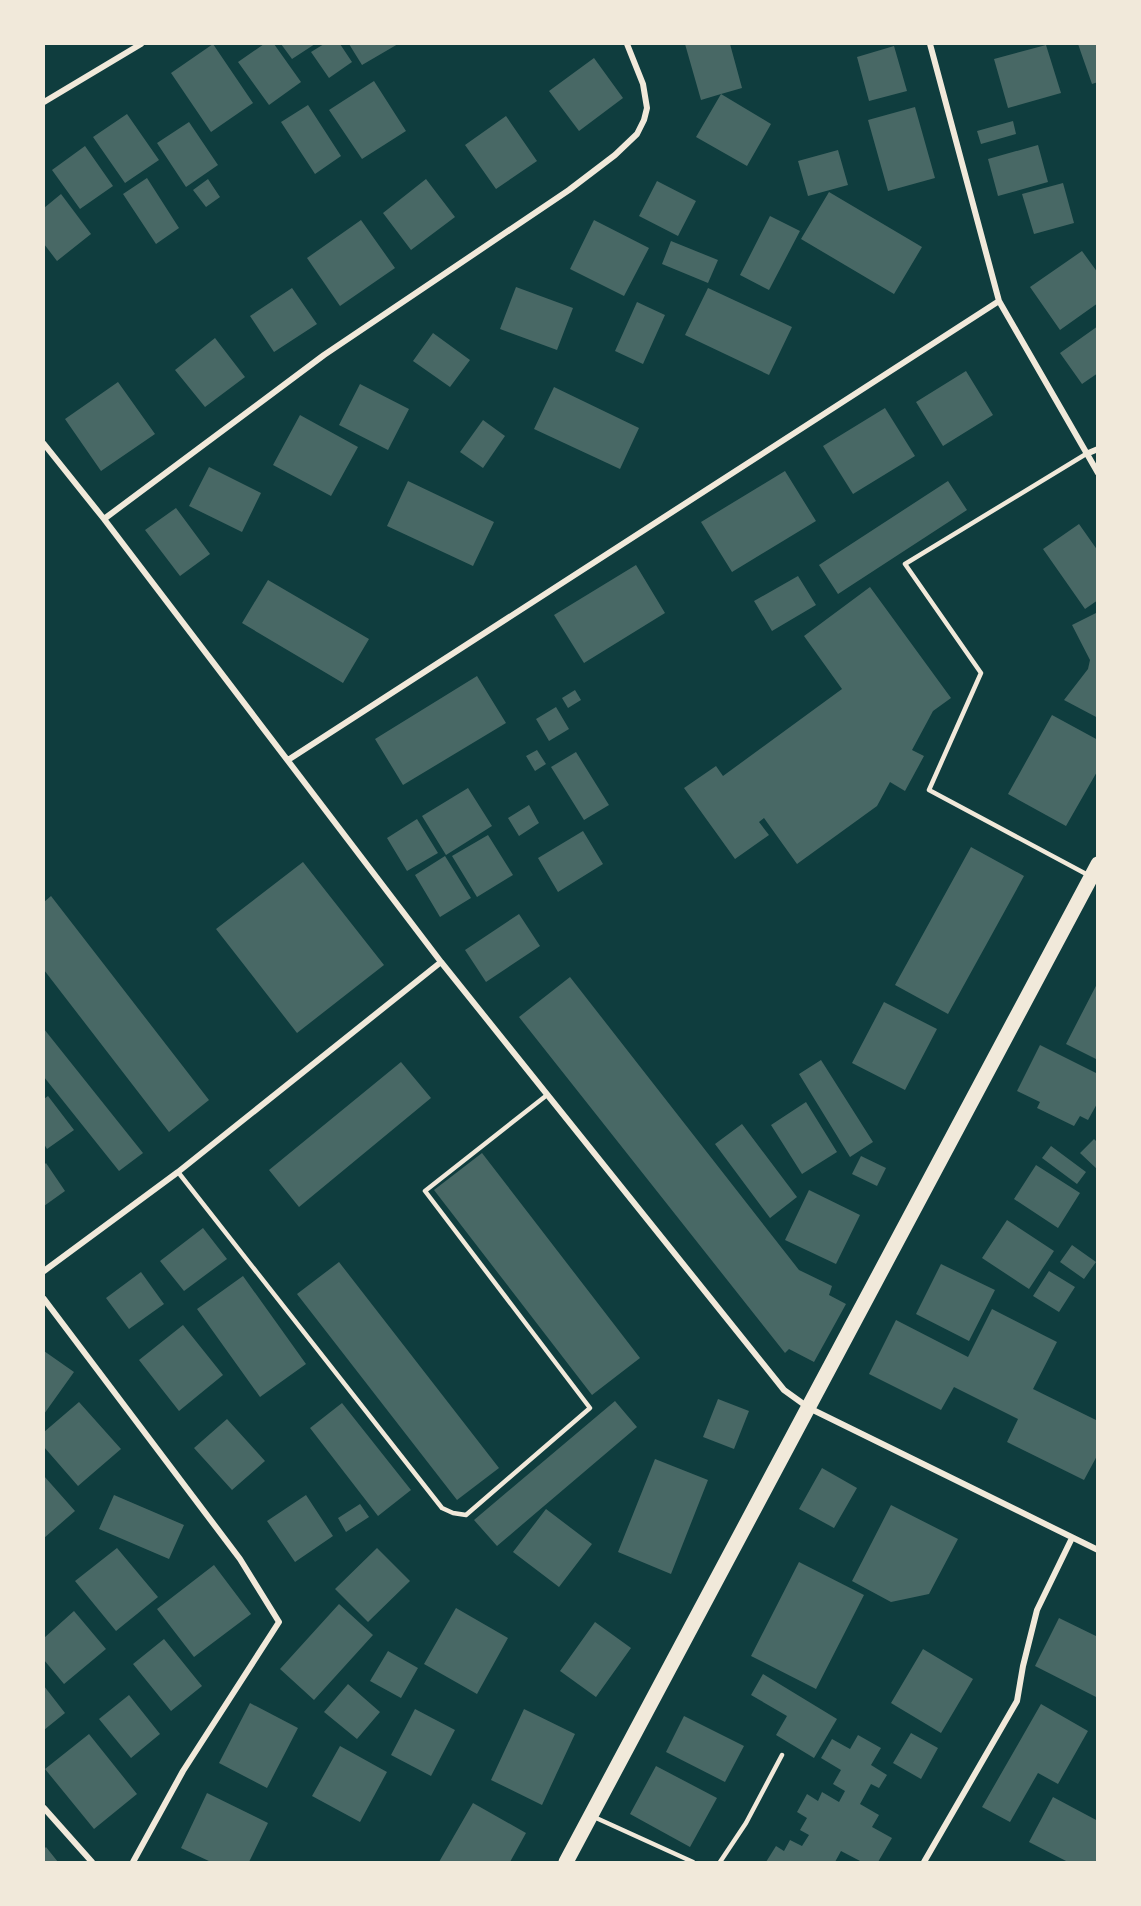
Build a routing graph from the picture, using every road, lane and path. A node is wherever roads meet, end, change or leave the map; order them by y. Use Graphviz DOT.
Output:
graph roads {
  1 [pos="141,44"];
  2 [pos="627,44"];
  3 [pos="930,44"];
  4 [pos="44,102"];
  5 [pos="999,301"];
  6 [pos="44,444"];
  7 [pos="1098,450"];
  8 [pos="1086,454"];
  9 [pos="1098,473"];
  10 [pos="104,519"];
  11 [pos="288,760"];
  12 [pos="1094,870"];
  13 [pos="441,962"];
  14 [pos="548,1095"];
  15 [pos="178,1172"];
  16 [pos="44,1271"];
  17 [pos="44,1299"];
  18 [pos="809,1408"];
  19 [pos="1072,1538"];
  20 [pos="1098,1550"];
  21 [pos="782,1755"];
  22 [pos="44,1808"];
  23 [pos="591,1815"];
  24 [pos="92,1863"];
  25 [pos="134,1863"];
  26 [pos="566,1863"];
  27 [pos="693,1863"];
  28 [pos="720,1863"];
  29 [pos="924,1863"];
  1 -- 4 [label="street"];
  2 -- 10 [label="street"];
  3 -- 5 [label="street"];
  5 -- 8 [label="street"];
  5 -- 11 [label="street"];
  6 -- 10 [label="street"];
  7 -- 8 [label="street"];
  8 -- 9 [label="street"];
  8 -- 12 [label="lane"];
  10 -- 11 [label="street"];
  11 -- 13 [label="street"];
  12 -- 18 [label="main road"];
  13 -- 14 [label="street"];
  13 -- 15 [label="street"];
  14 -- 15 [label="lane"];
  14 -- 18 [label="street"];
  15 -- 16 [label="street"];
  17 -- 25 [label="street"];
  18 -- 19 [label="street"];
  18 -- 23 [label="main road"];
  19 -- 20 [label="street"];
  19 -- 29 [label="street"];
  21 -- 28 [label="lane"];
  22 -- 24 [label="street"];
  23 -- 26 [label="main road"];
  23 -- 27 [label="lane"];
}
